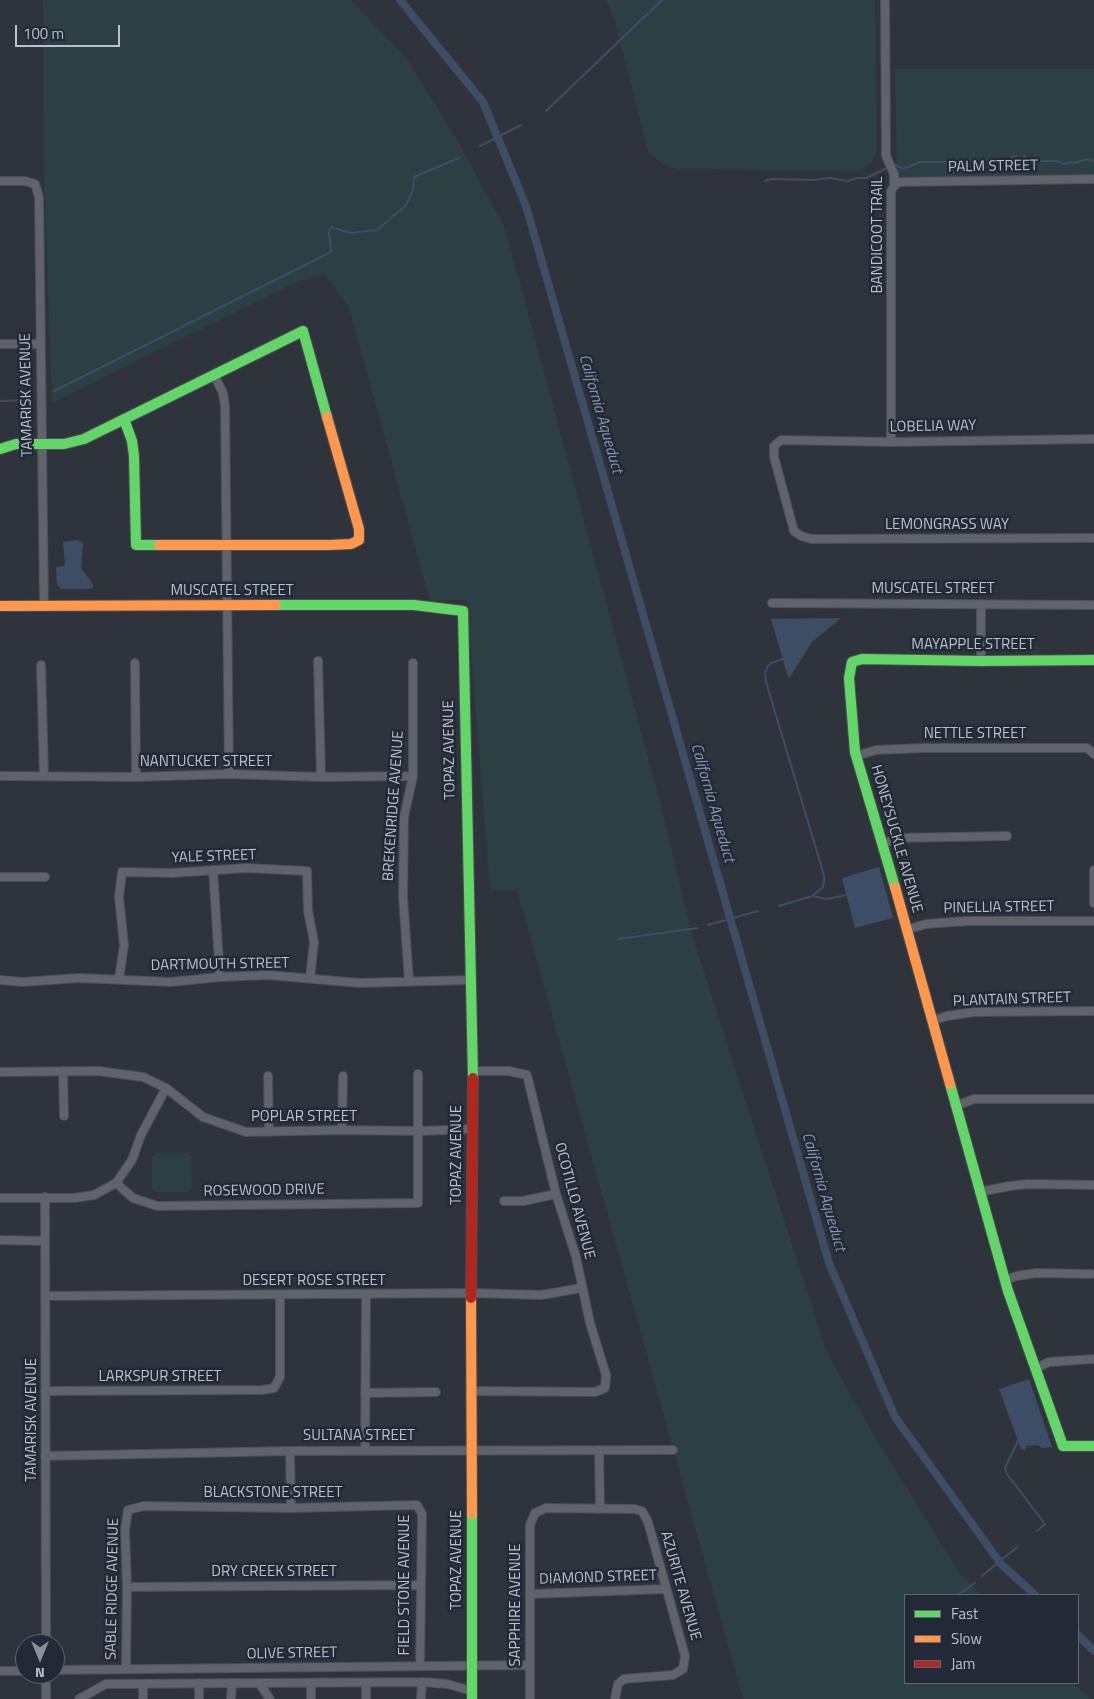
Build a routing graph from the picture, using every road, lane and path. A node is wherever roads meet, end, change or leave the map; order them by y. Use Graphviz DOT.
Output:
graph roads {
  1 [pos="885,0"];
  2 [pos="1094,179"];
  3 [pos="0,181"];
  4 [pos="894,186"];
  5 [pos="0,344"];
  6 [pos="40,344"];
  7 [pos="214,375"];
  8 [pos="124,419"];
  9 [pos="1094,439"];
  10 [pos="891,442"];
  11 [pos="42,444"];
  12 [pos="0,449"];
  13 [pos="801,536"];
  14 [pos="1094,538"];
  15 [pos="227,545"];
  16 [pos="772,603"];
  17 [pos="981,604"];
  18 [pos="1094,605"];
  19 [pos="0,606"];
  20 [pos="44,606"];
  21 [pos="227,606"];
  22 [pos="463,611"];
  23 [pos="1094,660"];
  24 [pos="318,661"];
  25 [pos="981,661"];
  26 [pos="852,662"];
  27 [pos="135,663"];
  28 [pos="413,663"];
  29 [pos="41,665"];
  30 [pos="1094,754"];
  31 [pos="856,756"];
  32 [pos="228,774"];
  33 [pos="0,776"];
  34 [pos="44,776"];
  35 [pos="413,776"];
  36 [pos="136,777"];
  37 [pos="321,777"];
  38 [pos="1008,836"];
  39 [pos="883,845"];
  40 [pos="213,870"];
  41 [pos="1094,870"];
  42 [pos="0,877"];
  43 [pos="45,877"];
  44 [pos="1094,903"];
  45 [pos="1094,921"];
  46 [pos="906,930"];
  47 [pos="220,977"];
  48 [pos="310,978"];
  49 [pos="119,979"];
  50 [pos="0,980"];
  51 [pos="470,980"];
  52 [pos="409,981"];
  53 [pos="1094,1011"];
  54 [pos="932,1021"];
  55 [pos="63,1071"];
  56 [pos="472,1071"];
  57 [pos="0,1072"];
  58 [pos="418,1074"];
  59 [pos="268,1076"];
  60 [pos="343,1076"];
  61 [pos="166,1088"];
  62 [pos="1094,1099"];
  63 [pos="955,1106"];
  64 [pos="64,1116"];
  65 [pos="472,1129"];
  66 [pos="342,1130"];
  67 [pos="419,1131"];
  68 [pos="269,1132"];
  69 [pos="116,1183"];
  70 [pos="1094,1185"];
  71 [pos="979,1192"];
  72 [pos="556,1194"];
  73 [pos="45,1197"];
  74 [pos="0,1198"];
  75 [pos="504,1201"];
  76 [pos="0,1240"];
  77 [pos="45,1241"];
  78 [pos="1091,1274"];
  79 [pos="1005,1280"];
  80 [pos="582,1288"];
  81 [pos="471,1293"];
  82 [pos="366,1294"];
  83 [pos="280,1295"];
  84 [pos="45,1296"];
  85 [pos="1094,1359"];
  86 [pos="1035,1369"];
  87 [pos="46,1391"];
  88 [pos="471,1391"];
  89 [pos="436,1392"];
  90 [pos="365,1393"];
  91 [pos="1094,1446"];
  92 [pos="599,1450"];
  93 [pos="673,1450"];
  94 [pos="290,1451"];
  95 [pos="365,1451"];
  96 [pos="471,1451"];
  97 [pos="46,1456"];
  98 [pos="417,1505"];
  99 [pos="291,1508"];
  100 [pos="600,1508"];
  101 [pos="128,1510"];
  102 [pos="420,1585"];
  103 [pos="127,1587"];
  104 [pos="666,1589"];
  105 [pos="531,1594"];
  106 [pos="46,1634"];
  107 [pos="530,1665"];
  108 [pos="420,1666"];
  109 [pos="472,1666"];
  110 [pos="126,1669"];
  111 [pos="65,1670"];
  112 [pos="0,1671"];
  113 [pos="15,1671"];
  114 [pos="422,1682"];
  115 [pos="199,1683"];
  116 [pos="232,1683"];
  117 [pos="259,1683"];
  118 [pos="311,1683"];
  119 [pos="366,1683"];
  120 [pos="46,1684"];
  121 [pos="143,1684"];
  122 [pos="472,1695"];
  123 [pos="87,1697"];
  124 [pos="46,1699"];
  125 [pos="79,1699"];
  126 [pos="142,1699"];
  127 [pos="199,1699"];
  128 [pos="231,1699"];
  129 [pos="270,1699"];
  130 [pos="311,1699"];
  131 [pos="366,1699"];
  132 [pos="421,1699"];
  133 [pos="530,1699"];
  134 [pos="615,1699"];
  1 -- 4 [label="street, BANDICOOT TRAIL"];
  2 -- 4 [label="street, PALM STREET"];
  3 -- 6 [label="street, TAMARISK AVENUE"];
  4 -- 10 [label="street, BANDICOOT TRAIL"];
  5 -- 6 [label="street"];
  6 -- 11 [label="street, TAMARISK AVENUE"];
  7 -- 8 [label="street"];
  7 -- 15 [label="street"];
  7 -- 15 [label="street"];
  8 -- 11 [label="street"];
  8 -- 15 [label="street"];
  9 -- 10 [label="street, LOBELIA WAY"];
  10 -- 13 [label="street, LOBELIA WAY"];
  11 -- 12 [label="street"];
  11 -- 20 [label="street, TAMARISK AVENUE"];
  13 -- 14 [label="street, LEMONGRASS WAY"];
  15 -- 21 [label="street"];
  16 -- 17 [label="street, MUSCATEL STREET"];
  17 -- 18 [label="street, MUSCATEL STREET"];
  17 -- 25 [label="street"];
  19 -- 20 [label="street, MUSCATEL STREET"];
  20 -- 21 [label="street, MUSCATEL STREET"];
  21 -- 22 [label="street, MUSCATEL STREET"];
  21 -- 32 [label="street"];
  22 -- 51 [label="street, TOPAZ AVENUE"];
  23 -- 25 [label="street, MAYAPPLE STREET"];
  24 -- 37 [label="street"];
  25 -- 26 [label="street, MAYAPPLE STREET"];
  26 -- 31 [label="street, HONEYSUCKLE AVENUE"];
  27 -- 36 [label="street"];
  28 -- 35 [label="street, BREKENRIDGE AVENUE"];
  29 -- 34 [label="street"];
  30 -- 31 [label="street, NETTLE STREET"];
  31 -- 39 [label="street, HONEYSUCKLE AVENUE"];
  32 -- 36 [label="street, NANTUCKET STREET"];
  32 -- 37 [label="street, NANTUCKET STREET"];
  33 -- 34 [label="street, NANTUCKET STREET"];
  34 -- 36 [label="street, NANTUCKET STREET"];
  35 -- 37 [label="street, NANTUCKET STREET"];
  35 -- 52 [label="street, BREKENRIDGE AVENUE"];
  38 -- 39 [label="street"];
  39 -- 46 [label="street, HONEYSUCKLE AVENUE"];
  40 -- 47 [label="street"];
  40 -- 48 [label="street, YALE STREET"];
  40 -- 49 [label="street, YALE STREET"];
  41 -- 44 [label="street"];
  42 -- 43 [label="street"];
  45 -- 46 [label="street, PINELLIA STREET"];
  46 -- 54 [label="street, HONEYSUCKLE AVENUE"];
  47 -- 48 [label="street, DARTMOUTH STREET"];
  47 -- 49 [label="street, DARTMOUTH STREET"];
  48 -- 52 [label="street, DARTMOUTH STREET"];
  49 -- 50 [label="street, DARTMOUTH STREET"];
  51 -- 52 [label="street, DARTMOUTH STREET"];
  51 -- 56 [label="street, TOPAZ AVENUE"];
  53 -- 54 [label="street, PLANTAIN STREET"];
  54 -- 63 [label="street, HONEYSUCKLE AVENUE"];
  55 -- 57 [label="street, POPLAR STREET"];
  55 -- 61 [label="street, POPLAR STREET"];
  55 -- 64 [label="street"];
  56 -- 65 [label="street, TOPAZ AVENUE"];
  56 -- 72 [label="street, OCOTILLO AVENUE"];
  58 -- 67 [label="street"];
  59 -- 68 [label="street"];
  60 -- 66 [label="street"];
  61 -- 68 [label="street, POPLAR STREET"];
  61 -- 69 [label="street"];
  62 -- 63 [label="street"];
  63 -- 71 [label="street, HONEYSUCKLE AVENUE"];
  65 -- 67 [label="street, POPLAR STREET"];
  65 -- 81 [label="street, TOPAZ AVENUE"];
  66 -- 67 [label="street, POPLAR STREET"];
  66 -- 68 [label="street, POPLAR STREET"];
  67 -- 69 [label="street, ROSEWOOD DRIVE"];
  69 -- 73 [label="street"];
  70 -- 71 [label="street"];
  71 -- 79 [label="street, HONEYSUCKLE AVENUE"];
  72 -- 75 [label="street"];
  72 -- 80 [label="street, OCOTILLO AVENUE"];
  73 -- 74 [label="street"];
  73 -- 77 [label="street, TAMARISK AVENUE"];
  76 -- 77 [label="street"];
  77 -- 84 [label="street, TAMARISK AVENUE"];
  78 -- 79 [label="street"];
  79 -- 86 [label="street, HONEYSUCKLE AVENUE"];
  80 -- 81 [label="street, DESERT ROSE STREET"];
  80 -- 88 [label="street, OCOTILLO AVENUE"];
  81 -- 82 [label="street, DESERT ROSE STREET"];
  81 -- 88 [label="street, TOPAZ AVENUE"];
  82 -- 83 [label="street, DESERT ROSE STREET"];
  82 -- 90 [label="street"];
  83 -- 84 [label="street, DESERT ROSE STREET"];
  83 -- 87 [label="street, LARKSPUR STREET"];
  84 -- 87 [label="street, TAMARISK AVENUE"];
  85 -- 86 [label="street"];
  86 -- 91 [label="street, HONEYSUCKLE AVENUE"];
  87 -- 97 [label="street, TAMARISK AVENUE"];
  88 -- 96 [label="street, TOPAZ AVENUE"];
  89 -- 90 [label="street"];
  90 -- 95 [label="street"];
  92 -- 93 [label="street, SULTANA STREET"];
  92 -- 96 [label="street, SULTANA STREET"];
  92 -- 100 [label="street"];
  94 -- 95 [label="street, SULTANA STREET"];
  94 -- 97 [label="street, SULTANA STREET"];
  94 -- 99 [label="street"];
  95 -- 96 [label="street, SULTANA STREET"];
  96 -- 109 [label="street, TOPAZ AVENUE"];
  97 -- 106 [label="street, TAMARISK AVENUE"];
  98 -- 99 [label="street, BLACKSTONE STREET"];
  98 -- 102 [label="street, FIELD STONE AVENUE"];
  99 -- 101 [label="street, BLACKSTONE STREET"];
  100 -- 104 [label="street, AZURITE AVENUE"];
  100 -- 105 [label="street, SAPPHIRE AVENUE"];
  101 -- 103 [label="street, SABLE RIDGE AVENUE"];
  102 -- 103 [label="street, DRY CREEK STREET"];
  102 -- 108 [label="street, FIELD STONE AVENUE"];
  103 -- 110 [label="street, SABLE RIDGE AVENUE"];
  104 -- 105 [label="street, DIAMOND STREET"];
  104 -- 134 [label="street, AZURITE AVENUE"];
  105 -- 107 [label="street, SAPPHIRE AVENUE"];
  107 -- 109 [label="street, OLIVE STREET"];
  107 -- 133 [label="street, SAPPHIRE AVENUE"];
  108 -- 109 [label="street, OLIVE STREET"];
  108 -- 110 [label="street, OLIVE STREET"];
  109 -- 122 [label="street, TOPAZ AVENUE"];
  110 -- 111 [label="street, OLIVE STREET"];
  112 -- 113 [label="street"];
  114 -- 119 [label="street, OLIVE STREET"];
  114 -- 122 [label="street, OLIVE STREET"];
  114 -- 132 [label="street"];
  115 -- 116 [label="street, OLIVE STREET"];
  115 -- 121 [label="street, OLIVE STREET"];
  115 -- 127 [label="street"];
  116 -- 117 [label="street, OLIVE STREET"];
  116 -- 128 [label="street"];
  117 -- 118 [label="street, OLIVE STREET"];
  117 -- 129 [label="street"];
  118 -- 119 [label="street, OLIVE STREET"];
  118 -- 130 [label="street"];
  119 -- 131 [label="street"];
  120 -- 124 [label="street"];
  121 -- 123 [label="street, OLIVE STREET"];
  121 -- 126 [label="street"];
  123 -- 125 [label="street, OLIVE STREET"];
}
